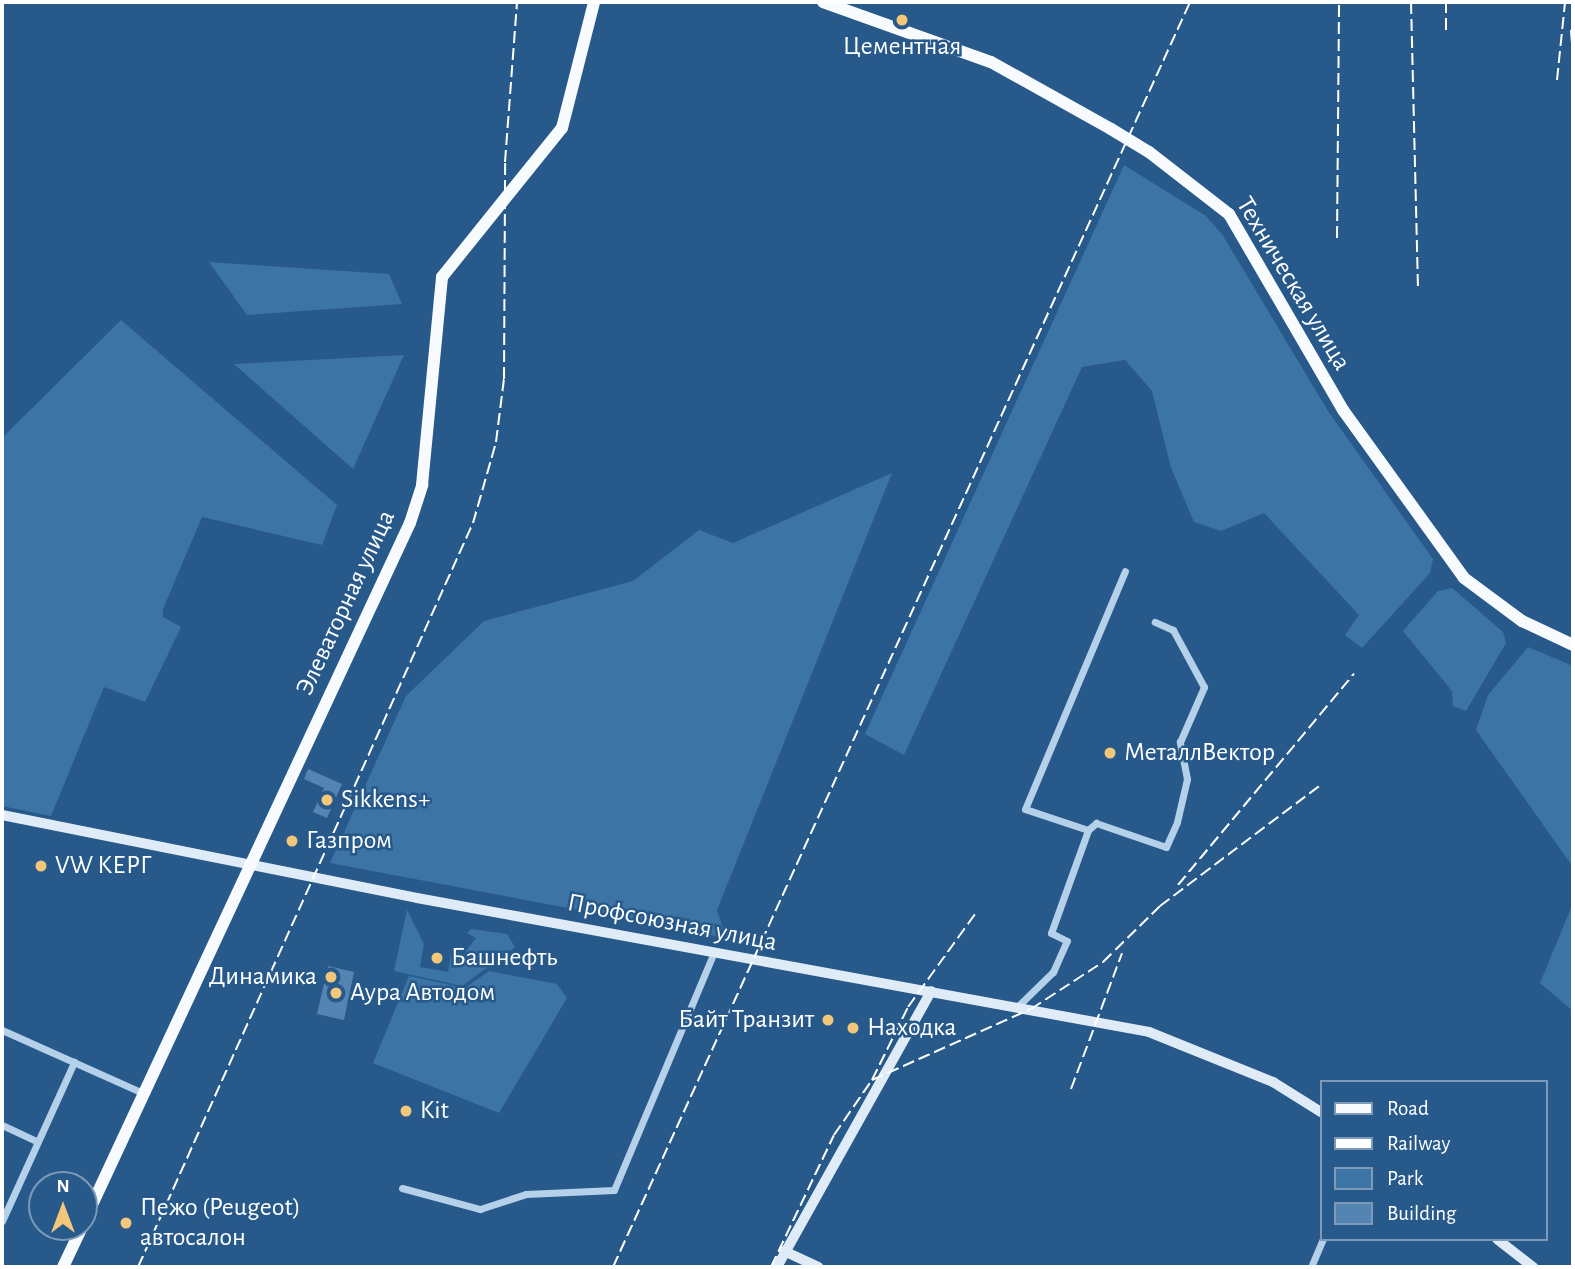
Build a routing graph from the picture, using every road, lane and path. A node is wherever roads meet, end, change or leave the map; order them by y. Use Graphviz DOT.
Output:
graph roads {
  1 [pos="594,2"];
  2 [pos="823,2"];
  3 [pos="1125,571"];
  4 [pos="1156,622"];
  5 [pos="1573,645"];
  6 [pos="2,815"];
  7 [pos="1088,830"];
  8 [pos="249,860"];
  9 [pos="713,954"];
  10 [pos="931,991"];
  11 [pos="1018,1006"];
  12 [pos="2,1030"];
  13 [pos="74,1062"];
  14 [pos="143,1093"];
  15 [pos="1320,1111"];
  16 [pos="2,1125"];
  17 [pos="36,1140"];
  18 [pos="402,1188"];
  19 [pos="98,1191"];
  20 [pos="2,1218"];
  21 [pos="75,1241"];
  22 [pos="1322,1241"];
  23 [pos="1500,1241"];
  24 [pos="784,1251"];
  25 [pos="63,1267"];
  26 [pos="777,1267"];
  27 [pos="819,1267"];
  28 [pos="1311,1267"];
  29 [pos="1532,1267"];
  1 -- 8 [label="main road, Элеваторная улица"];
  2 -- 5 [label="main road, Техническая улица, bridge"];
  3 -- 7 [label="street"];
  4 -- 7 [label="street"];
  6 -- 8 [label="main road, Профсоюзная улица"];
  7 -- 11 [label="street"];
  8 -- 9 [label="main road, Профсоюзная улица"];
  8 -- 14 [label="main road, Элеваторная улица"];
  9 -- 10 [label="main road, Профсоюзная улица"];
  9 -- 18 [label="street"];
  10 -- 11 [label="main road, Профсоюзная улица"];
  10 -- 24 [label="main road"];
  11 -- 15 [label="main road, Профсоюзная улица"];
  12 -- 13 [label="street"];
  13 -- 14 [label="street"];
  13 -- 17 [label="street"];
  14 -- 19 [label="main road, Элеваторная улица"];
  16 -- 17 [label="street"];
  17 -- 20 [label="street"];
  21 -- 25 [label="main road"];
  22 -- 28 [label="street"];
  23 -- 29 [label="main road"];
  24 -- 26 [label="main road"];
  24 -- 27 [label="main road"];
}
